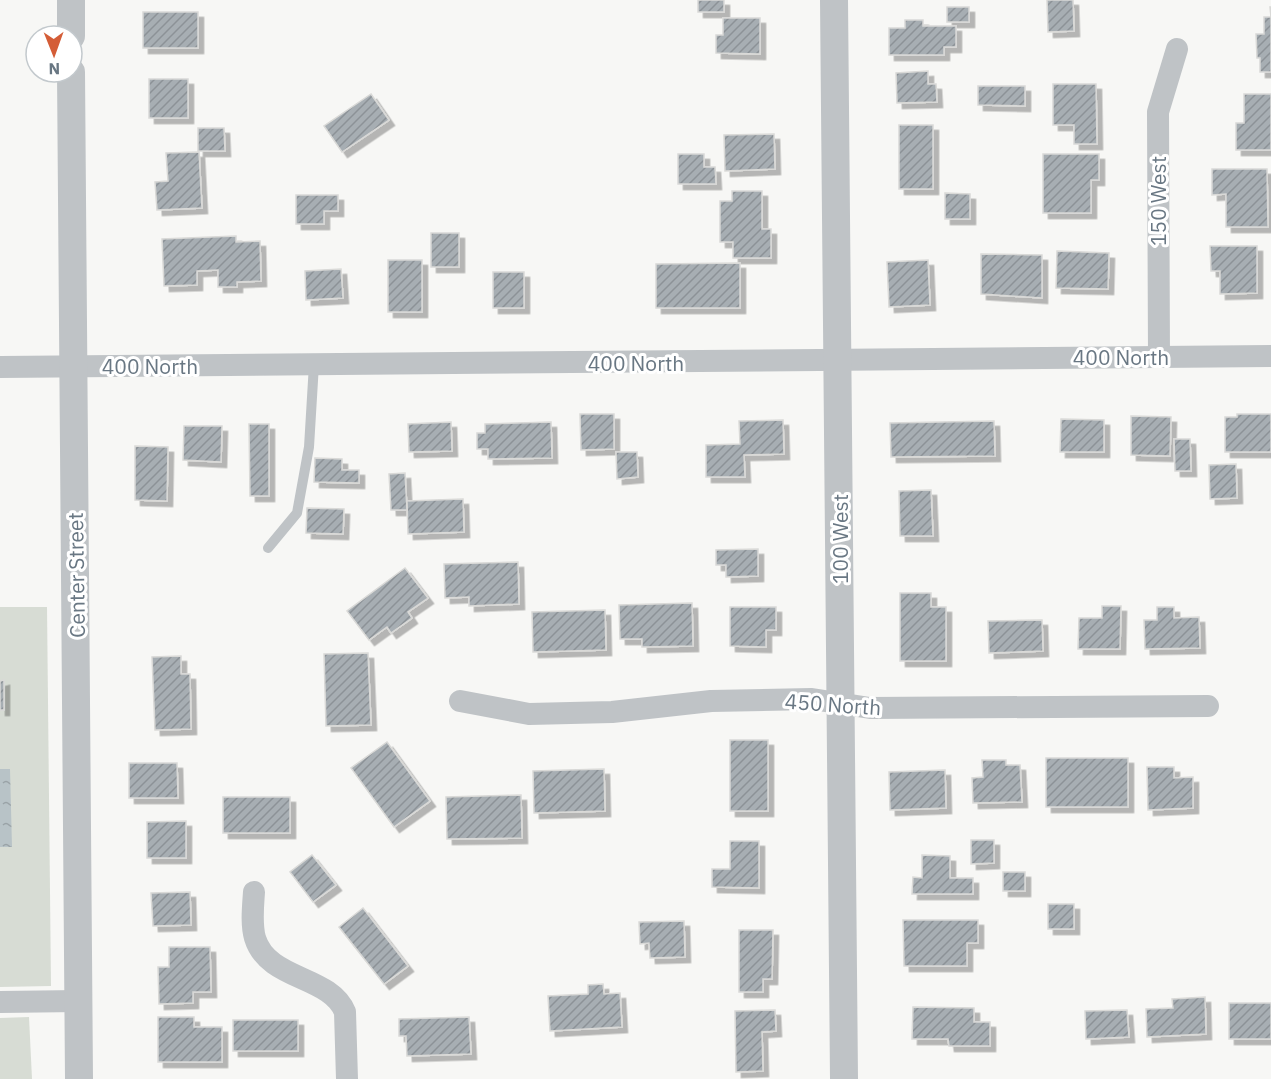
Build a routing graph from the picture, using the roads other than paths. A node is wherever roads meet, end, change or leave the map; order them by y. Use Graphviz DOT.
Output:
graph roads {
  1 [pos="70,0"];
  2 [pos="834,0"];
  3 [pos="71,24"];
  4 [pos="1177,49"];
  5 [pos="71,84"];
  6 [pos="1271,356"];
  7 [pos="1159,357"];
  8 [pos="838,361"];
  9 [pos="314,364"];
  10 [pos="74,366"];
  11 [pos="0,367"];
  12 [pos="268,548"];
  13 [pos="460,701"];
  14 [pos="842,703"];
  15 [pos="1208,706"];
  16 [pos="254,892"];
  17 [pos="79,1001"];
  18 [pos="0,1002"];
  19 [pos="79,1079"];
  20 [pos="347,1079"];
  21 [pos="844,1079"];
  1 -- 3 [label="street"];
  2 -- 8 [label="street, 100 West"];
  4 -- 7 [label="street, 150 West"];
  5 -- 10 [label="street, Center Street"];
  6 -- 7 [label="street, 400 North"];
  7 -- 8 [label="street, 400 North"];
  8 -- 9 [label="street, 400 North"];
  8 -- 14 [label="street, 100 West"];
  9 -- 10 [label="street, 400 North"];
  9 -- 12 [label="lane"];
  10 -- 11 [label="street, 400 North"];
  10 -- 17 [label="street, Center Street"];
  13 -- 14 [label="street, 450 North"];
  14 -- 15 [label="street, 450 North"];
  14 -- 21 [label="street, 100 West"];
  16 -- 20 [label="street"];
  17 -- 18 [label="street"];
  17 -- 19 [label="street, Center Street"];
}
